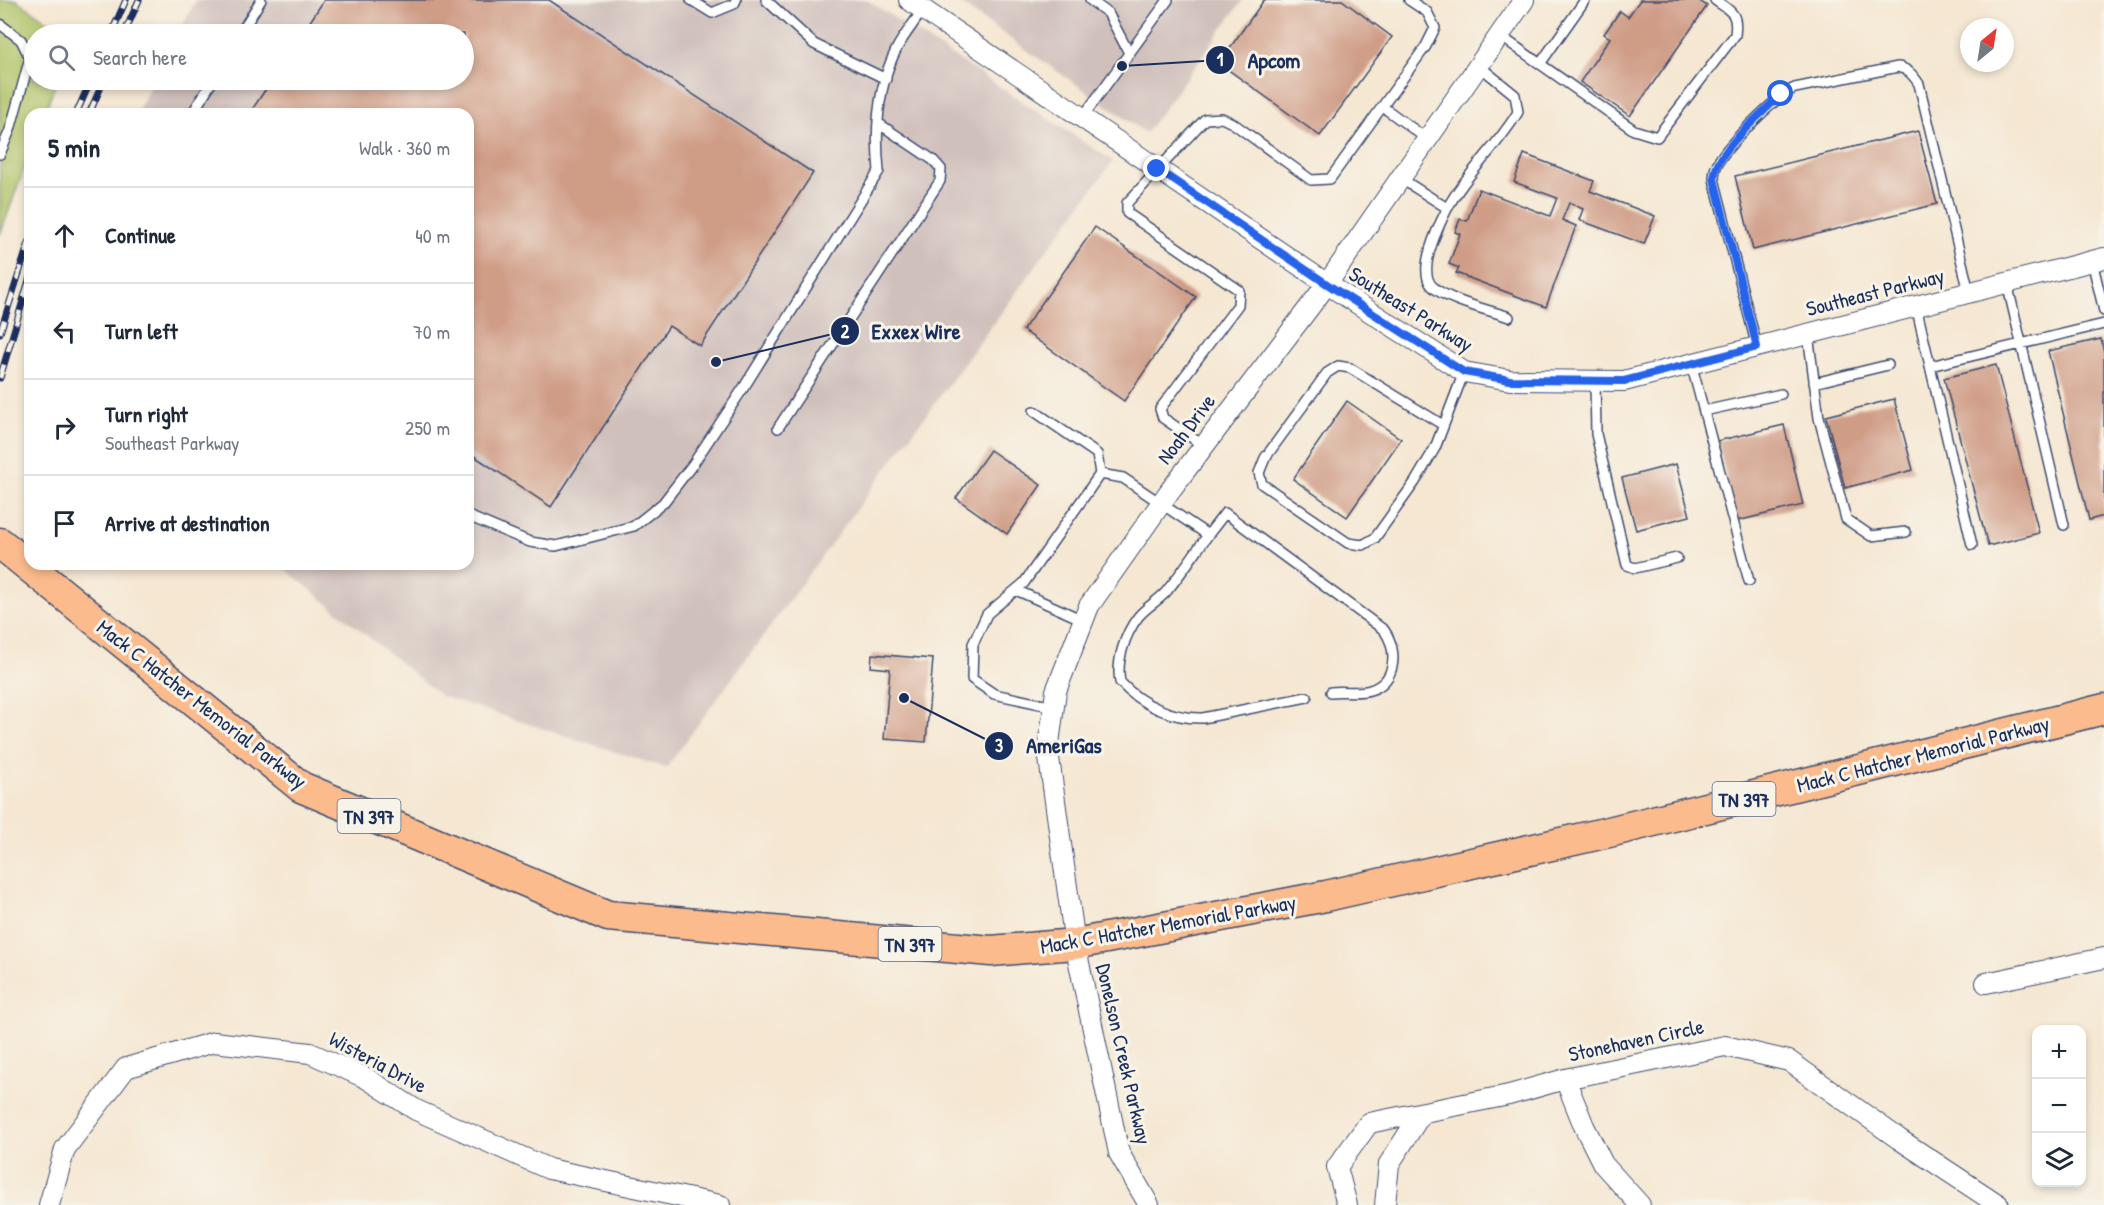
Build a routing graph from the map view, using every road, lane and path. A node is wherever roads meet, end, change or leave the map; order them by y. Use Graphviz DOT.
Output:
graph roads {
  1 [pos="261,0"];
  2 [pos="691,0"];
  3 [pos="736,0"];
  4 [pos="766,0"];
  5 [pos="1090,0"];
  6 [pos="1168,0"];
  7 [pos="1410,0"];
  8 [pos="1524,0"];
  9 [pos="1586,0"];
  10 [pos="1715,0"];
  11 [pos="916,5"];
  12 [pos="0,24"];
  13 [pos="246,24"];
  14 [pos="1499,35"];
  15 [pos="24,46"];
  16 [pos="1130,53"];
  17 [pos="1540,64"];
  18 [pos="1478,65"];
  19 [pos="886,79"];
  20 [pos="24,80"];
  21 [pos="207,90"];
  22 [pos="1383,107"];
  23 [pos="196,108"];
  24 [pos="1082,118"];
  25 [pos="878,123"];
  26 [pos="1427,139"];
  27 [pos="0,154"];
  28 [pos="1157,169"];
  29 [pos="1400,178"];
  30 [pos="1447,208"];
  31 [pos="2098,260"];
  32 [pos="2007,283"];
  33 [pos="1327,284"];
  34 [pos="1969,292"];
  35 [pos="1916,306"];
  36 [pos="2104,311"];
  37 [pos="1509,316"];
  38 [pos="2104,324"];
  39 [pos="1808,334"];
  40 [pos="2022,345"];
  41 [pos="1757,347"];
  42 [pos="1691,363"];
  43 [pos="1888,365"];
  44 [pos="1930,366"];
  45 [pos="1464,372"];
  46 [pos="1595,380"];
  47 [pos="1814,383"];
  48 [pos="1781,394"];
  49 [pos="1034,411"];
  50 [pos="1704,411"];
  51 [pos="1443,425"];
  52 [pos="778,428"];
  53 [pos="1204,446"];
  54 [pos="1100,474"];
  55 [pos="1162,502"];
  56 [pos="474,519"];
  57 [pos="2064,525"];
  58 [pos="1906,532"];
  59 [pos="1208,535"];
  60 [pos="0,543"];
  61 [pos="1972,545"];
  62 [pos="1677,558"];
  63 [pos="24,563"];
  64 [pos="33,570"];
  65 [pos="1749,581"];
  66 [pos="1016,590"];
  67 [pos="1083,620"];
  68 [pos="1331,692"];
  69 [pos="1306,697"];
  70 [pos="1054,707"];
  71 [pos="2104,709"];
  72 [pos="1075,944"];
  73 [pos="2104,958"];
  74 [pos="1986,983"];
  75 [pos="1564,1079"];
  76 [pos="1421,1114"];
  77 [pos="1990,1203"];
  78 [pos="49,1205"];
  79 [pos="720,1205"];
  80 [pos="1149,1205"];
  81 [pos="1347,1205"];
  82 [pos="1385,1205"];
  83 [pos="1640,1205"];
  1 -- 13 [label="lane"];
  2 -- 3 [label="lane"];
  4 -- 19 [label="lane"];
  5 -- 16 [label="lane"];
  6 -- 16 [label="lane"];
  7 -- 22 [label="lane"];
  8 -- 14 [label="street, Noah Drive"];
  9 -- 17 [label="lane"];
  10 -- 17 [label="lane"];
  11 -- 19 [label="lane"];
  11 -- 24 [label="street, Southeast Parkway"];
  12 -- 15 [label="lane"];
  14 -- 17 [label="lane"];
  14 -- 18 [label="street, Noah Drive"];
  16 -- 24 [label="lane"];
  18 -- 26 [label="street, Noah Drive"];
  18 -- 30 [label="lane"];
  19 -- 25 [label="lane"];
  20 -- 27 [label="lane"];
  21 -- 23 [label="lane"];
  22 -- 26 [label="lane"];
  22 -- 28 [label="lane"];
  24 -- 28 [label="street, Southeast Parkway"];
  25 -- 52 [label="lane"];
  25 -- 56 [label="lane"];
  26 -- 29 [label="street, Noah Drive"];
  28 -- 33 [label="street, Southeast Parkway"];
  28 -- 53 [label="lane"];
  29 -- 30 [label="lane"];
  29 -- 33 [label="street, Noah Drive"];
  30 -- 37 [label="lane"];
  31 -- 32 [label="street, Southeast Parkway"];
  31 -- 36 [label="lane"];
  32 -- 34 [label="street, Southeast Parkway"];
  32 -- 40 [label="lane"];
  33 -- 45 [label="street, Southeast Parkway"];
  33 -- 53 [label="street, Noah Drive"];
  34 -- 35 [label="street, Southeast Parkway"];
  34 -- 41 [label="lane"];
  35 -- 39 [label="street, Southeast Parkway"];
  35 -- 44 [label="lane"];
  38 -- 40 [label="lane"];
  39 -- 41 [label="street, Southeast Parkway"];
  39 -- 47 [label="lane"];
  40 -- 44 [label="lane"];
  40 -- 57 [label="lane"];
  41 -- 42 [label="street, Southeast Parkway"];
  42 -- 46 [label="street, Southeast Parkway"];
  42 -- 50 [label="lane"];
  43 -- 47 [label="lane"];
  44 -- 61 [label="lane"];
  45 -- 46 [label="street, Southeast Parkway"];
  45 -- 51 [label="lane"];
  46 -- 62 [label="lane"];
  47 -- 58 [label="lane"];
  48 -- 50 [label="lane"];
  49 -- 54 [label="lane"];
  50 -- 65 [label="lane"];
  51 -- 51 [label="lane"];
  53 -- 55 [label="street, Noah Drive"];
  54 -- 55 [label="lane"];
  54 -- 66 [label="lane"];
  55 -- 59 [label="lane"];
  55 -- 67 [label="street, Noah Drive"];
  59 -- 68 [label="lane"];
  59 -- 69 [label="lane"];
  60 -- 63 [label="main road, Mack C Hatcher Memorial Parkway / TN 397"];
  64 -- 72 [label="main road, Mack C Hatcher Memorial Parkway / TN 397"];
  66 -- 67 [label="lane"];
  66 -- 70 [label="lane"];
  67 -- 70 [label="street, Noah Drive"];
  70 -- 72 [label="street, Noah Drive"];
  71 -- 72 [label="main road, Mack C Hatcher Memorial Parkway / TN 397"];
  72 -- 80 [label="street, Donelson Creek Parkway"];
  73 -- 74 [label="street"];
  75 -- 76 [label="street, Stonehaven Circle"];
  75 -- 77 [label="street, Stonehaven Circle"];
  75 -- 83 [label="street"];
  76 -- 81 [label="street, Stonehaven Circle"];
  76 -- 82 [label="street"];
  78 -- 79 [label="street, Wisteria Drive"];
}
